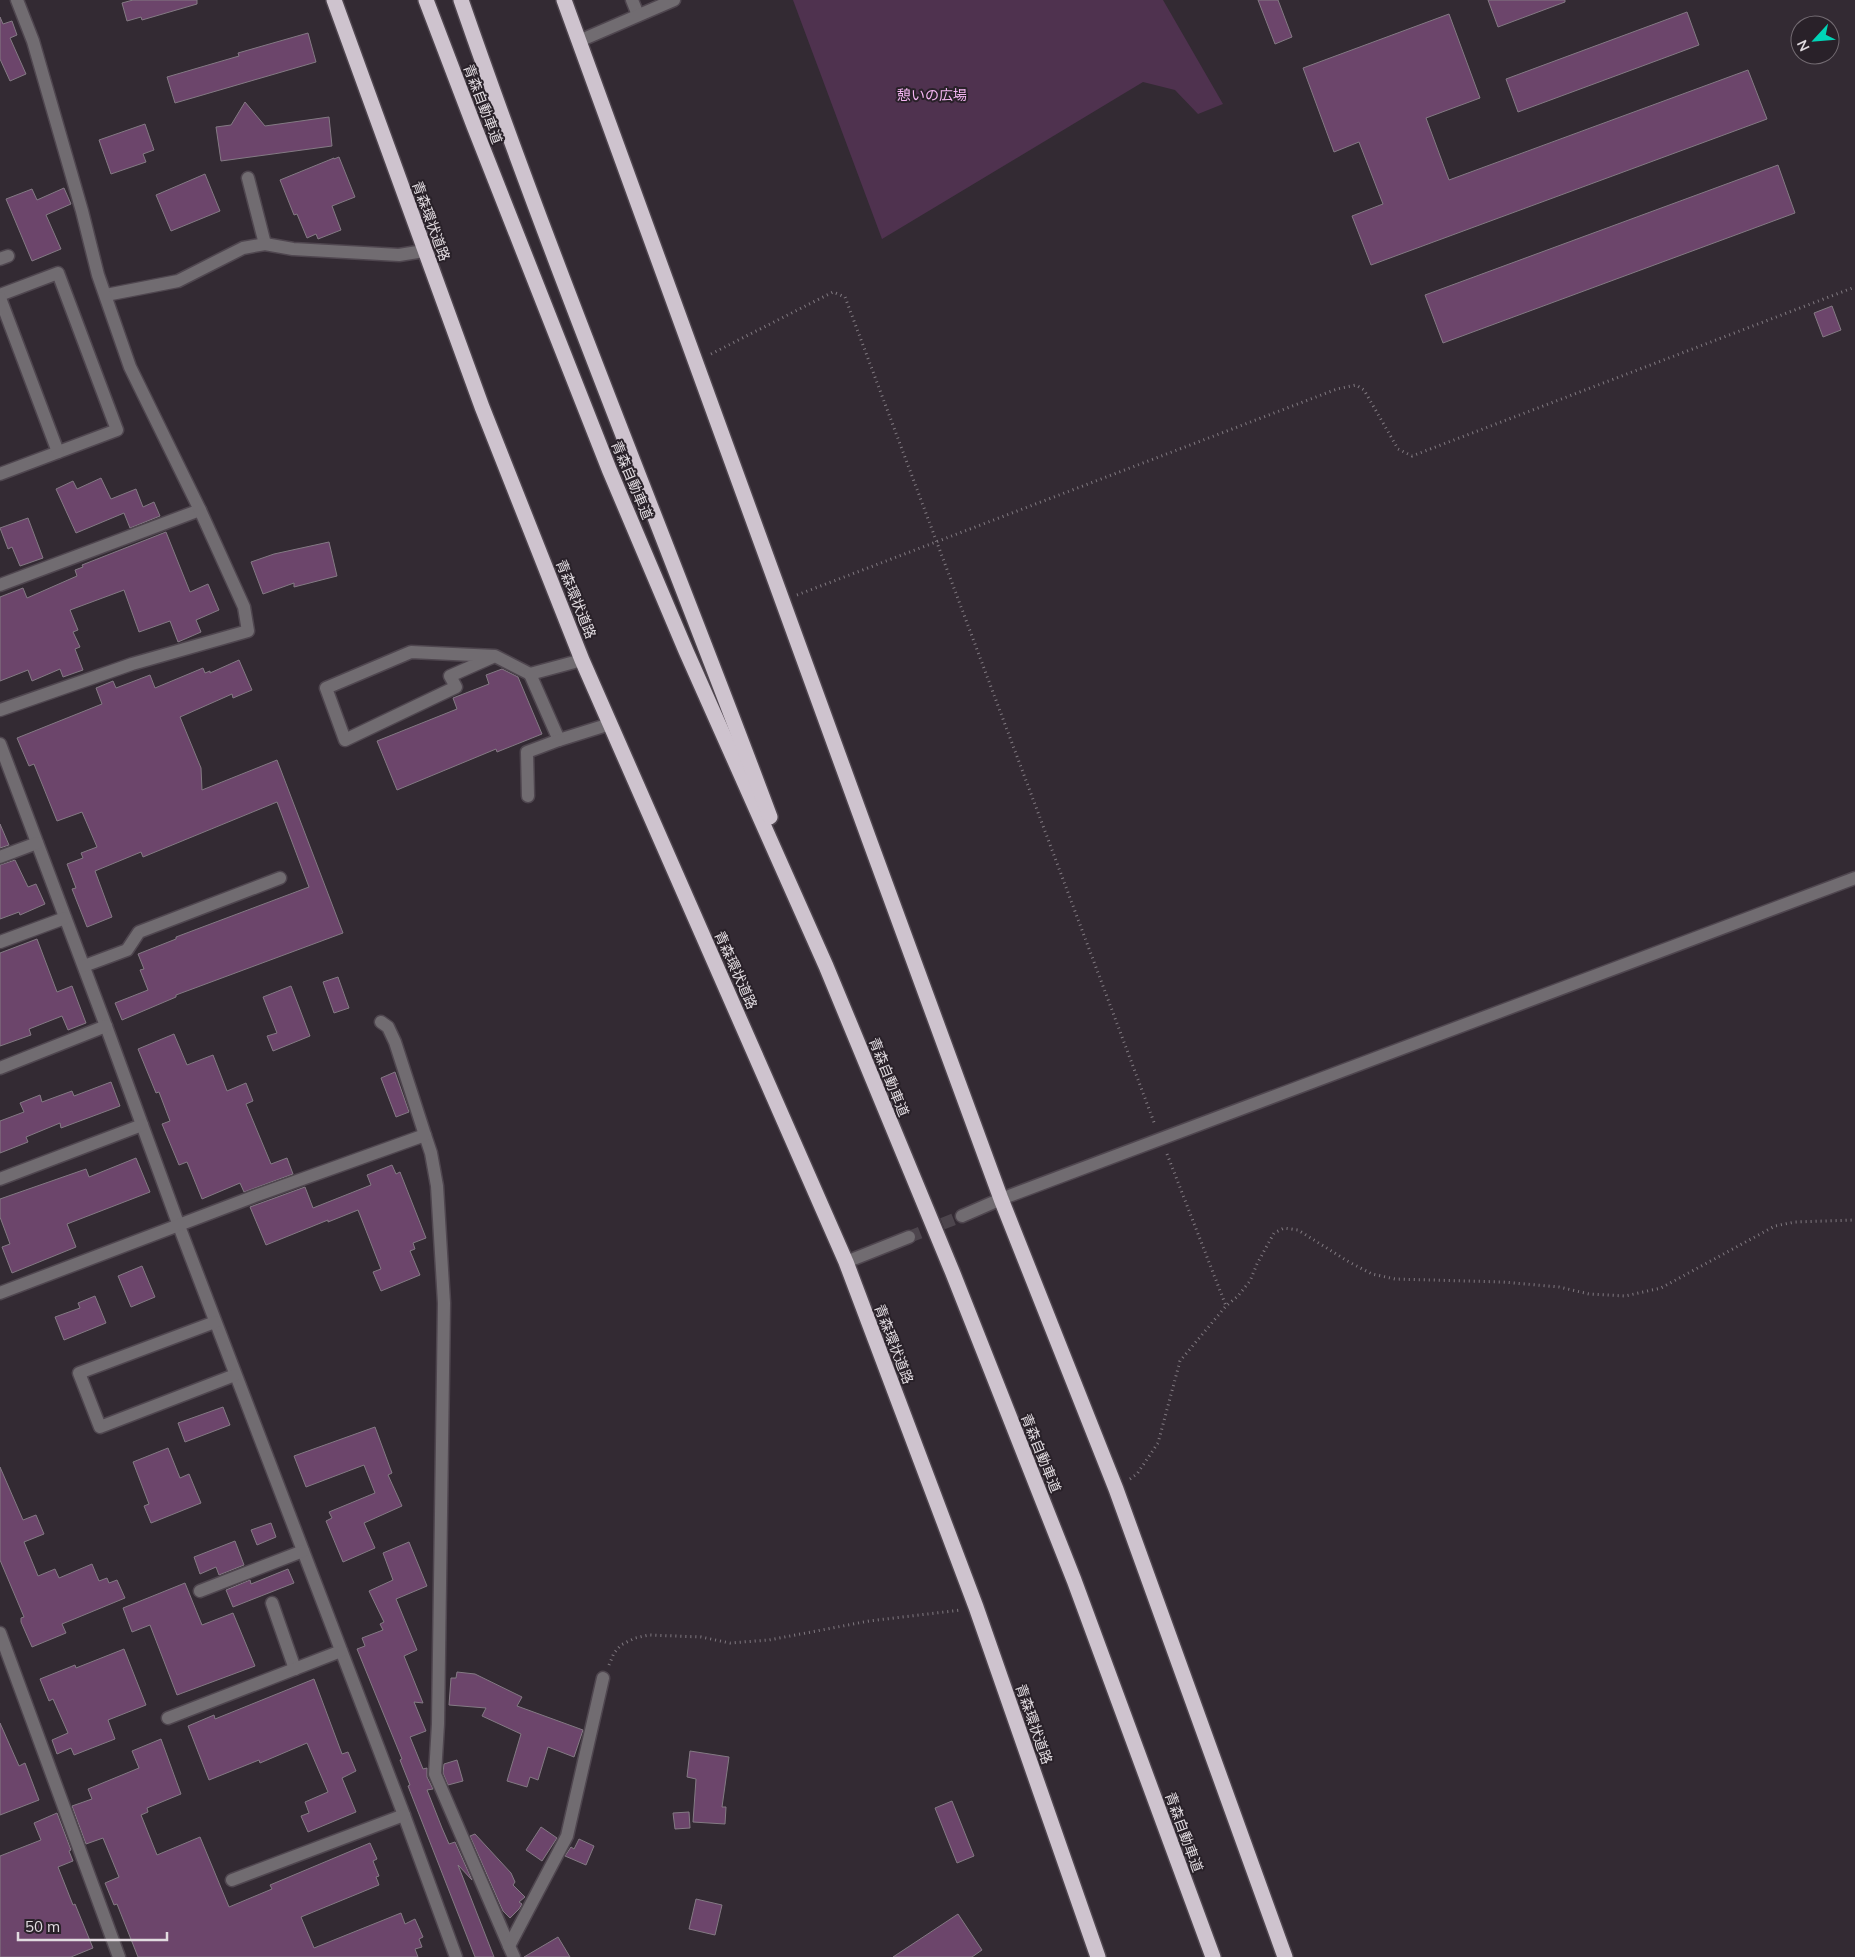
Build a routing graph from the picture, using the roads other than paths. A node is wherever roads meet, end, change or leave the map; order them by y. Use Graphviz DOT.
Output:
graph roads {
  1 [pos="17,0"];
  2 [pos="334,0"];
  3 [pos="426,0"];
  4 [pos="461,0"];
  5 [pos="564,0"];
  6 [pos="632,0"];
  7 [pos="674,0"];
  8 [pos="638,15"];
  9 [pos="579,41"];
  10 [pos="248,178"];
  11 [pos="265,244"];
  12 [pos="424,251"];
  13 [pos="106,295"];
  14 [pos="0,296"];
  15 [pos="58,452"];
  16 [pos="0,474"];
  17 [pos="200,510"];
  18 [pos="0,585"];
  19 [pos="495,656"];
  20 [pos="582,660"];
  21 [pos="530,674"];
  22 [pos="0,710"];
  23 [pos="610,724"];
  24 [pos="559,740"];
  25 [pos="0,744"];
  26 [pos="528,796"];
  27 [pos="37,842"];
  28 [pos="0,857"];
  29 [pos="280,878"];
  30 [pos="1855,878"];
  31 [pos="65,918"];
  32 [pos="0,942"];
  33 [pos="84,966"];
  34 [pos="826,966"];
  35 [pos="381,1022"];
  36 [pos="106,1026"];
  37 [pos="0,1068"];
  38 [pos="142,1125"];
  39 [pos="425,1135"];
  40 [pos="0,1179"];
  41 [pos="1002,1199"];
  42 [pos="962,1216"];
  43 [pos="179,1226"];
  44 [pos="909,1237"];
  45 [pos="846,1262"];
  46 [pos="0,1293"];
  47 [pos="215,1322"];
  48 [pos="236,1375"];
  49 [pos="302,1551"];
  50 [pos="200,1591"];
  51 [pos="272,1603"];
  52 [pos="0,1633"];
  53 [pos="341,1651"];
  54 [pos="295,1668"];
  55 [pos="603,1678"];
  56 [pos="168,1718"];
  57 [pos="404,1815"];
  58 [pos="232,1880"];
  59 [pos="512,1951"];
  60 [pos="119,1957"];
  61 [pos="456,1957"];
  62 [pos="1098,1957"];
  63 [pos="1213,1957"];
  64 [pos="1285,1957"];
  1 -- 13 [label="street"];
  2 -- 12 [label="highway, 青森環状道路"];
  3 -- 34 [label="highway, 青森自動車道"];
  4 -- 34 [label="highway, 青森自動車道"];
  5 -- 9 [label="highway"];
  6 -- 8 [label="street"];
  7 -- 8 [label="street"];
  8 -- 9 [label="street"];
  9 -- 41 [label="highway"];
  10 -- 11 [label="street"];
  11 -- 12 [label="street"];
  11 -- 13 [label="street"];
  12 -- 20 [label="highway, 青森環状道路"];
  13 -- 17 [label="street"];
  14 -- 15 [label="street"];
  14 -- 15 [label="street"];
  15 -- 16 [label="street"];
  17 -- 18 [label="street"];
  17 -- 22 [label="street"];
  19 -- 19 [label="street"];
  19 -- 21 [label="street"];
  20 -- 21 [label="street"];
  20 -- 23 [label="highway, 青森環状道路"];
  21 -- 24 [label="street"];
  23 -- 24 [label="street"];
  23 -- 45 [label="highway, 青森環状道路"];
  24 -- 26 [label="street"];
  25 -- 27 [label="street"];
  27 -- 28 [label="street"];
  27 -- 31 [label="street"];
  29 -- 33 [label="street"];
  30 -- 41 [label="street"];
  31 -- 32 [label="street"];
  31 -- 33 [label="street"];
  33 -- 36 [label="street"];
  34 -- 63 [label="highway, 青森自動車道"];
  35 -- 39 [label="street"];
  36 -- 37 [label="street"];
  36 -- 38 [label="street"];
  38 -- 40 [label="street"];
  38 -- 43 [label="street"];
  39 -- 43 [label="street"];
  39 -- 59 [label="street"];
  41 -- 42 [label="street"];
  41 -- 64 [label="highway"];
  43 -- 46 [label="street"];
  43 -- 47 [label="street"];
  44 -- 45 [label="street"];
  45 -- 62 [label="highway, 青森環状道路"];
  47 -- 48 [label="street"];
  47 -- 48 [label="street"];
  48 -- 49 [label="street"];
  49 -- 50 [label="street"];
  49 -- 53 [label="street"];
  51 -- 54 [label="street"];
  52 -- 60 [label="street"];
  53 -- 54 [label="street"];
  53 -- 57 [label="street"];
  54 -- 56 [label="street"];
  55 -- 59 [label="street"];
  57 -- 58 [label="street"];
  57 -- 61 [label="street"];
}
